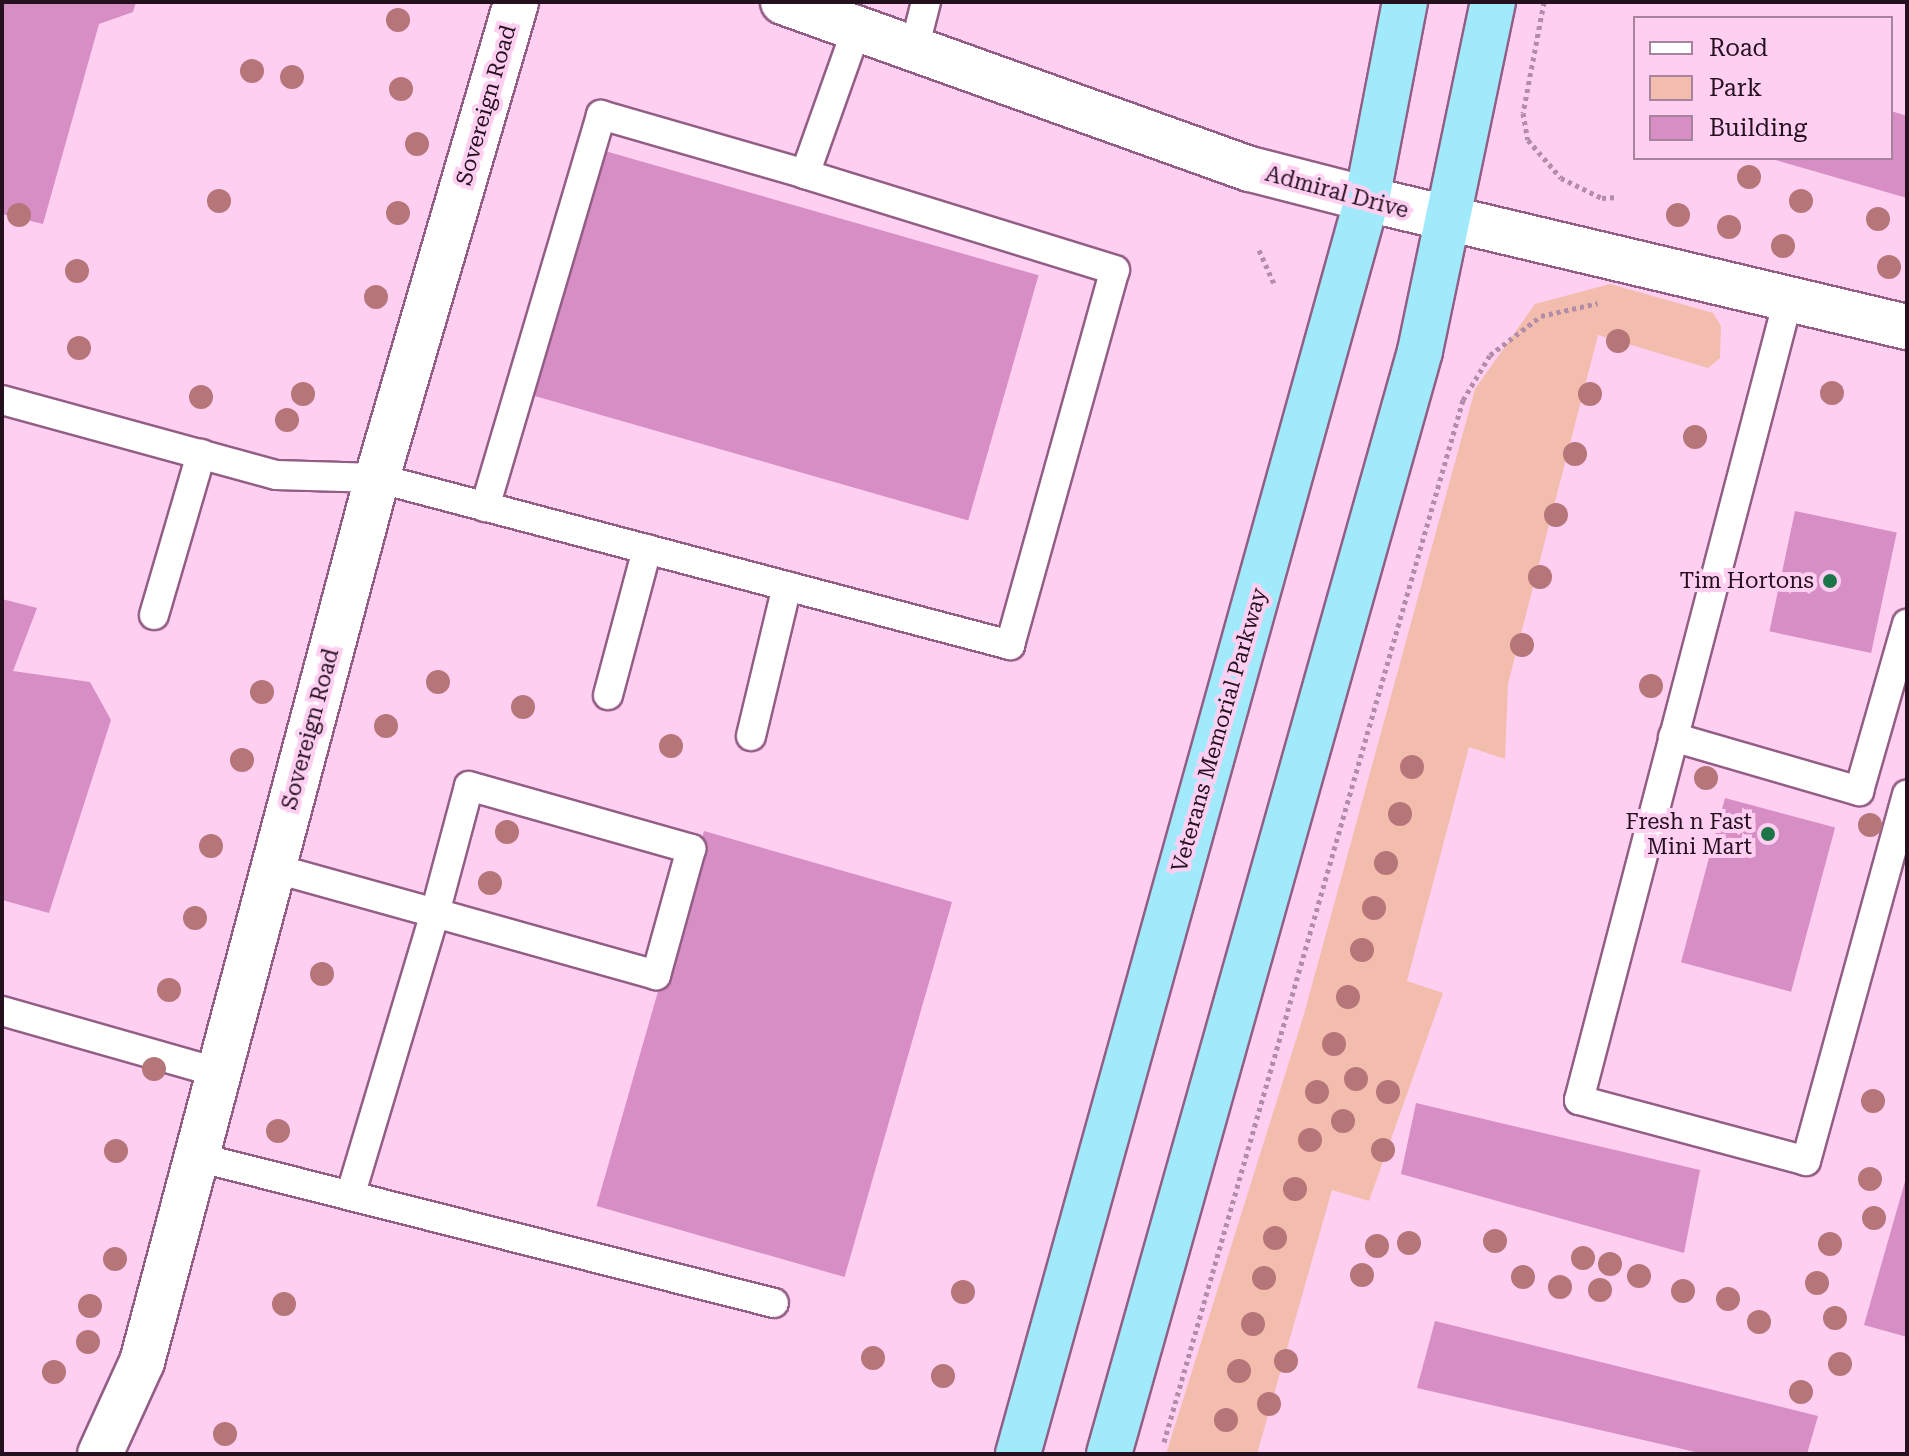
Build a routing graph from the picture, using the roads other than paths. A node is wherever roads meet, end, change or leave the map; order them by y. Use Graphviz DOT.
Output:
graph roads {
  1 [pos="516,2"];
  2 [pos="783,2"];
  3 [pos="926,2"];
  4 [pos="1405,2"];
  5 [pos="1493,2"];
  6 [pos="857,28"];
  7 [pos="914,49"];
  8 [pos="805,174"];
  9 [pos="1367,199"];
  10 [pos="1449,221"];
  11 [pos="1788,300"];
  12 [pos="1907,327"];
  13 [pos="2,400"];
  14 [pos="201,454"];
  15 [pos="377,478"];
  16 [pos="485,507"];
  17 [pos="647,549"];
  18 [pos="787,586"];
  19 [pos="154,615"];
  20 [pos="1907,624"];
  21 [pos="608,695"];
  22 [pos="751,736"];
  23 [pos="1673,737"];
  24 [pos="1907,795"];
  25 [pos="273,868"];
  26 [pos="435,913"];
  27 [pos="2,1011"];
  28 [pos="219,1073"];
  29 [pos="197,1157"];
  30 [pos="350,1196"];
  31 [pos="774,1303"];
  32 [pos="100,1454"];
  33 [pos="1018,1454"];
  34 [pos="1109,1454"];
  1 -- 15 [label="street, Sovereign Road"];
  2 -- 6 [label="street, Admiral Drive"];
  3 -- 7 [label="lane"];
  4 -- 9 [label="highway, Veterans Memorial Parkway"];
  5 -- 10 [label="highway"];
  6 -- 7 [label="street, Admiral Drive"];
  6 -- 8 [label="lane"];
  7 -- 9 [label="street, Admiral Drive"];
  8 -- 16 [label="lane"];
  8 -- 18 [label="lane"];
  9 -- 10 [label="street, Admiral Drive"];
  9 -- 33 [label="highway, Veterans Memorial Parkway"];
  10 -- 11 [label="street, Admiral Drive"];
  10 -- 34 [label="highway"];
  11 -- 12 [label="street, Admiral Drive"];
  11 -- 23 [label="lane"];
  13 -- 14 [label="lane"];
  14 -- 15 [label="lane"];
  14 -- 19 [label="lane"];
  15 -- 16 [label="lane"];
  15 -- 25 [label="street, Sovereign Road"];
  16 -- 17 [label="lane"];
  17 -- 18 [label="lane"];
  17 -- 21 [label="lane"];
  18 -- 22 [label="lane"];
  20 -- 23 [label="lane"];
  23 -- 24 [label="lane"];
  25 -- 26 [label="lane"];
  25 -- 28 [label="street, Sovereign Road"];
  26 -- 26 [label="lane"];
  26 -- 30 [label="lane"];
  27 -- 28 [label="lane"];
  28 -- 29 [label="street, Sovereign Road"];
  29 -- 30 [label="lane"];
  29 -- 32 [label="street, Sovereign Road"];
  30 -- 31 [label="lane"];
}
